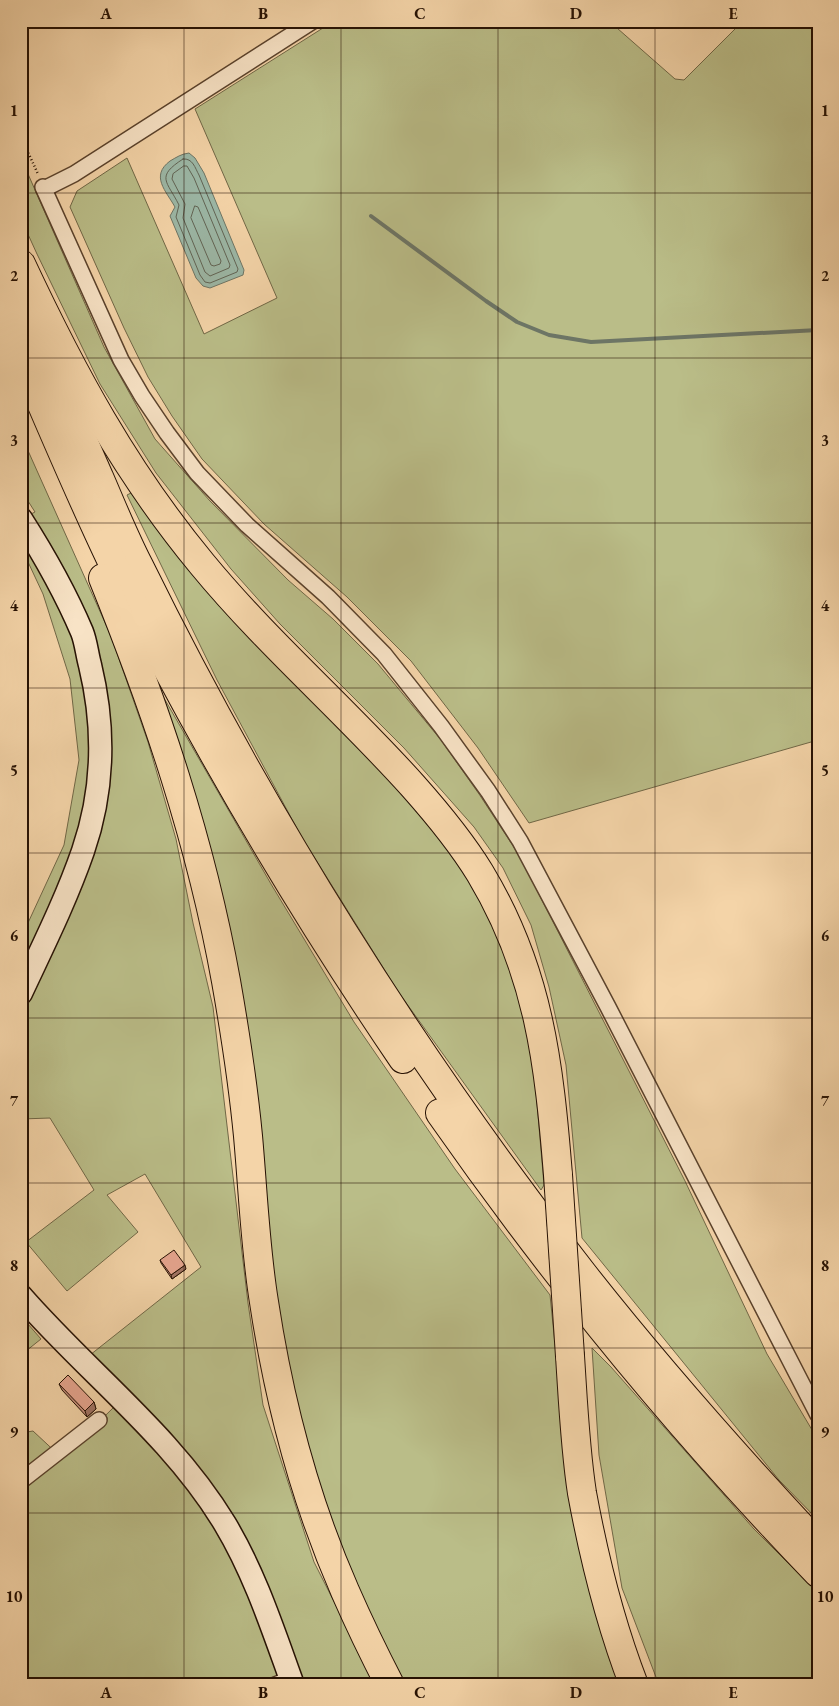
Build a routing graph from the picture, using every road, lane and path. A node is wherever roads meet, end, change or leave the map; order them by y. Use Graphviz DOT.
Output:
graph roads {
  1 [pos="313,21"];
  2 [pos="21,137"];
  3 [pos="44,188"];
  4 [pos="21,264"];
  5 [pos="21,299"];
  6 [pos="21,356"];
  7 [pos="21,392"];
  8 [pos="21,519"];
  9 [pos="21,993"];
  10 [pos="21,1296"];
  11 [pos="818,1415"];
  12 [pos="99,1420"];
  13 [pos="21,1481"];
  14 [pos="818,1545"];
  15 [pos="818,1573"];
  16 [pos="286,1683"];
  17 [pos="390,1685"];
  18 [pos="634,1685"];
  1 -- 3 [label="street"];
  2 -- 3 [label="path"];
  3 -- 11 [label="street"];
  4 -- 18 [label="highway, bridge"];
  5 -- 14 [label="highway"];
  6 -- 15 [label="highway"];
  7 -- 17 [label="highway"];
  8 -- 9 [label="street"];
  10 -- 16 [label="street"];
  12 -- 13 [label="street"];
}
